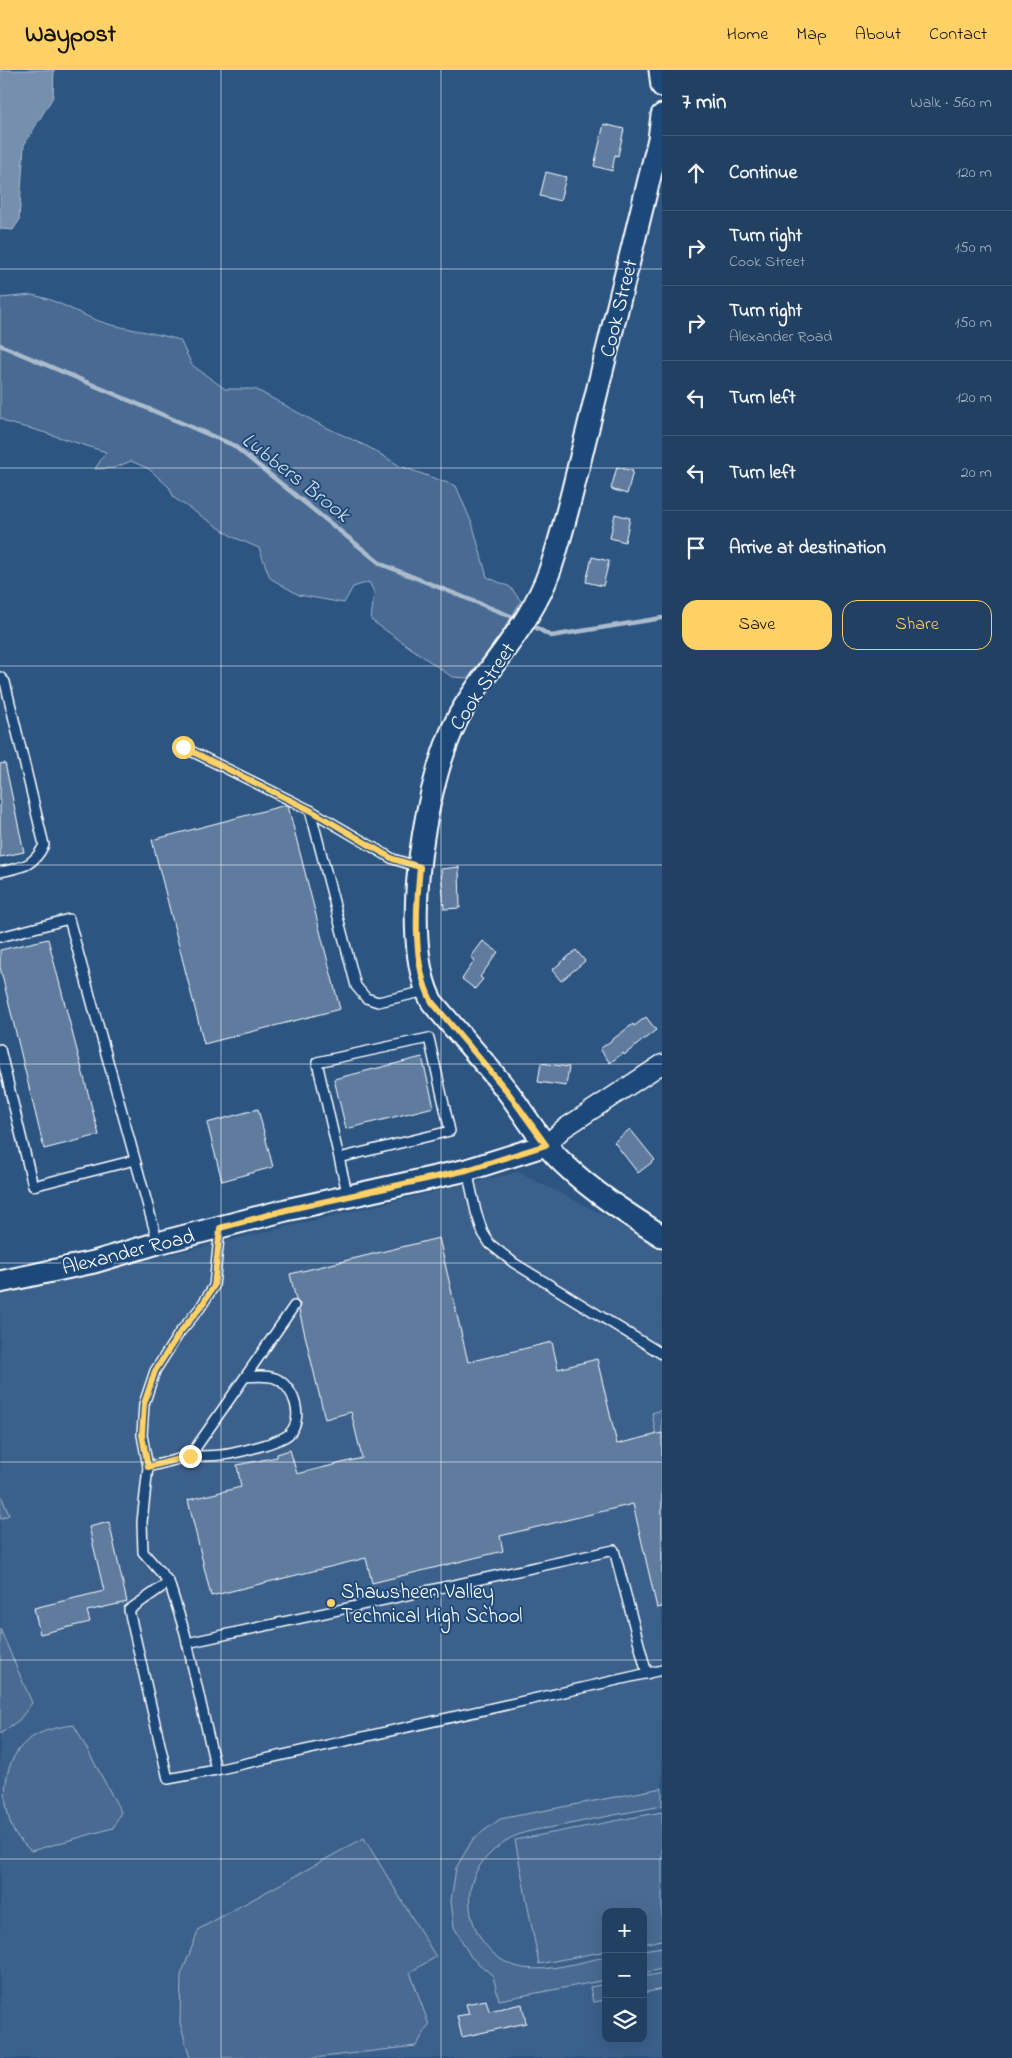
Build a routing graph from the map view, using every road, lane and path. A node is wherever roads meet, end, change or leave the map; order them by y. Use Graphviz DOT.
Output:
graph roads {
  1 [pos="660,70"];
  2 [pos="662,86"];
  3 [pos="662,115"];
  4 [pos="0,677"];
  5 [pos="183,747"];
  6 [pos="310,810"];
  7 [pos="420,867"];
  8 [pos="0,872"];
  9 [pos="0,937"];
  10 [pos="426,991"];
  11 [pos="0,1049"];
  12 [pos="662,1064"];
  13 [pos="546,1145"];
  14 [pos="339,1158"];
  15 [pos="135,1160"];
  16 [pos="467,1170"];
  17 [pos="348,1197"];
  18 [pos="220,1228"];
  19 [pos="662,1236"];
  20 [pos="158,1243"];
  21 [pos="0,1282"];
  22 [pos="294,1306"];
  23 [pos="662,1354"];
  24 [pos="245,1377"];
  25 [pos="190,1456"];
  26 [pos="148,1467"];
  27 [pos="169,1582"];
  28 [pos="187,1643"];
  29 [pos="662,1670"];
  30 [pos="647,1674"];
  31 [pos="216,1770"];
  1 -- 2 [label="street"];
  3 -- 7 [label="street, Cook Street"];
  4 -- 8 [label="lane"];
  5 -- 6 [label="lane"];
  6 -- 7 [label="lane"];
  6 -- 10 [label="lane"];
  7 -- 10 [label="street, Cook Street"];
  9 -- 15 [label="lane"];
  10 -- 13 [label="street, Cook Street"];
  11 -- 15 [label="lane"];
  12 -- 13 [label="street"];
  13 -- 16 [label="street, Alexander Road"];
  13 -- 19 [label="street, Cook Street"];
  14 -- 14 [label="lane"];
  14 -- 17 [label="lane"];
  15 -- 20 [label="lane"];
  16 -- 17 [label="street, Alexander Road"];
  16 -- 23 [label="lane"];
  17 -- 18 [label="street, Alexander Road"];
  18 -- 20 [label="street, Alexander Road"];
  18 -- 26 [label="lane"];
  20 -- 21 [label="street, Alexander Road"];
  22 -- 24 [label="lane"];
  24 -- 25 [label="lane"];
  24 -- 25 [label="lane"];
  25 -- 26 [label="lane"];
  26 -- 27 [label="lane"];
  27 -- 28 [label="lane"];
  27 -- 31 [label="lane"];
  28 -- 30 [label="lane"];
  28 -- 31 [label="lane"];
  29 -- 30 [label="lane"];
  30 -- 31 [label="lane"];
}
